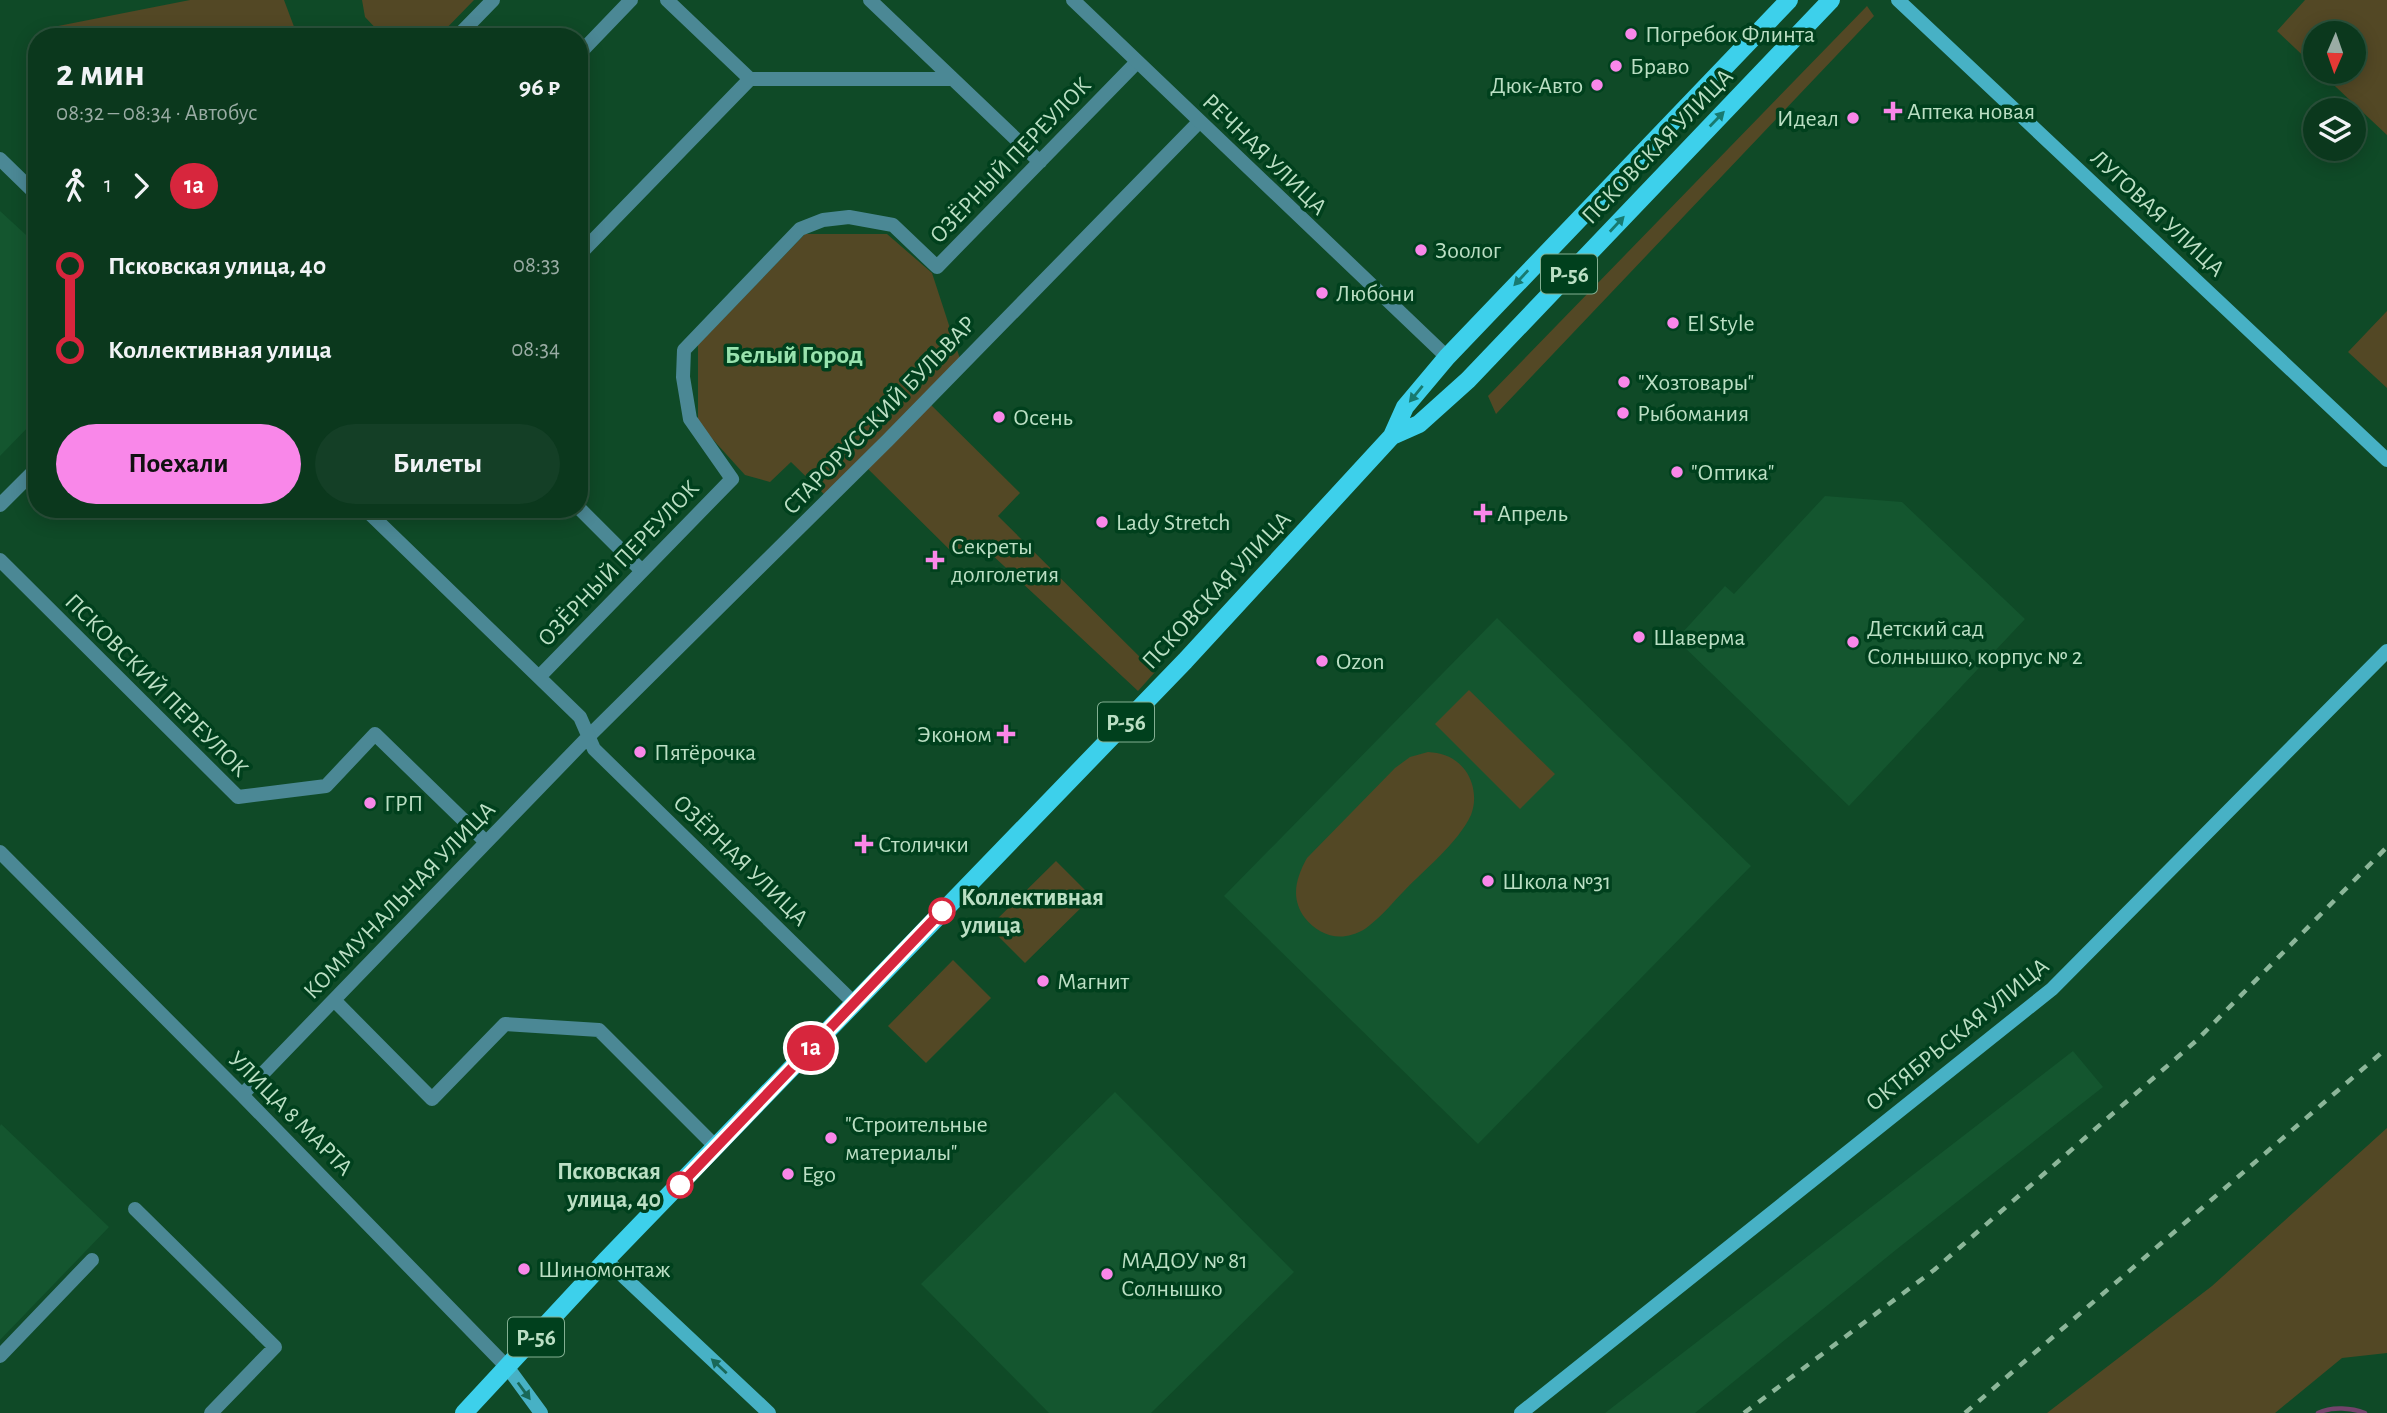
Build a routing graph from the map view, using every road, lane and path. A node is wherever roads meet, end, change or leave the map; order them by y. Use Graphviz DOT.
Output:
graph roads {
  1 [pos="493,0"];
  2 [pos="631,0"];
  3 [pos="667,0"];
  4 [pos="870,0"];
  5 [pos="1073,0"];
  6 [pos="1789,0"];
  7 [pos="1831,0"];
  8 [pos="1898,0"];
  9 [pos="466,28"];
  10 [pos="588,45"];
  11 [pos="1137,62"];
  12 [pos="750,79"];
  13 [pos="953,79"];
  14 [pos="1199,122"];
  15 [pos="0,159"];
  16 [pos="1040,162"];
  17 [pos="28,186"];
  18 [pos="1553,244"];
  19 [pos="588,246"];
  20 [pos="1574,268"];
  21 [pos="1447,357"];
  22 [pos="1392,436"];
  23 [pos="2387,460"];
  24 [pos="28,477"];
  25 [pos="0,505"];
  26 [pos="588,517"];
  27 [pos="374,518"];
  28 [pos="0,560"];
  29 [pos="642,571"];
  30 [pos="2387,651"];
  31 [pos="539,677"];
  32 [pos="588,737"];
  33 [pos="486,842"];
  34 [pos="0,852"];
  35 [pos="334,1000"];
  36 [pos="854,1003"];
  37 [pos="242,1095"];
  38 [pos="716,1147"];
  39 [pos="135,1209"];
  40 [pos="92,1259"];
  41 [pos="606,1260"];
  42 [pos="0,1356"];
  43 [pos="508,1368"];
  44 [pos="211,1413"];
  45 [pos="464,1413"];
  46 [pos="541,1413"];
  47 [pos="769,1413"];
  48 [pos="1521,1413"];
  1 -- 9 [label="street"];
  2 -- 10 [label="street"];
  3 -- 12 [label="street"];
  4 -- 13 [label="street"];
  5 -- 11 [label="street, РЕЧНАЯ УЛИЦА"];
  6 -- 18 [label="main road, ПСКОВСКАЯ УЛИЦА"];
  20 -- 7 [label="main road, ПСКОВСКАЯ УЛИЦА / Р-56, one-way"];
  8 -- 23 [label="main road, ЛУГОВАЯ УЛИЦА"];
  11 -- 14 [label="street, РЕЧНАЯ УЛИЦА"];
  11 -- 16 [label="street, ОЗЁРНЫЙ ПЕРЕУЛОК"];
  12 -- 13 [label="street"];
  12 -- 19 [label="street"];
  13 -- 16 [label="street"];
  14 -- 21 [label="street, РЕЧНАЯ УЛИЦА"];
  14 -- 32 [label="street, СТАРОРУССКИЙ БУЛЬВАР"];
  15 -- 17 [label="street"];
  16 -- 29 [label="street, ОЗЁРНЫЙ ПЕРЕУЛОК"];
  18 -- 20 [label="main road"];
  18 -- 21 [label="main road, ПСКОВСКАЯ УЛИЦА, one-way"];
  20 -- 22 [label="main road, ПСКОВСКАЯ УЛИЦА / Р-56"];
  21 -- 22 [label="main road, ПСКОВСКАЯ УЛИЦА, one-way"];
  22 -- 36 [label="main road, ПСКОВСКАЯ УЛИЦА / Р-56"];
  24 -- 25 [label="street"];
  26 -- 29 [label="street"];
  27 -- 31 [label="street, ОЗЁРНАЯ УЛИЦА"];
  28 -- 33 [label="street, ПСКОВСКИЙ ПЕРЕУЛОК"];
  29 -- 31 [label="street, ОЗЁРНЫЙ ПЕРЕУЛОК"];
  30 -- 48 [label="main road, ОКТЯБРЬСКАЯ УЛИЦА"];
  31 -- 32 [label="street, ОЗЁРНАЯ УЛИЦА"];
  32 -- 33 [label="street, КОММУНАЛЬНАЯ УЛИЦА"];
  32 -- 36 [label="street, ОЗЁРНАЯ УЛИЦА"];
  33 -- 35 [label="street, КОММУНАЛЬНАЯ УЛИЦА"];
  34 -- 37 [label="street, УЛИЦА 8 МАРТА"];
  35 -- 37 [label="street, КОММУНАЛЬНАЯ УЛИЦА"];
  35 -- 38 [label="street"];
  36 -- 38 [label="main road, ПСКОВСКАЯ УЛИЦА / Р-56"];
  37 -- 43 [label="street, УЛИЦА 8 МАРТА"];
  38 -- 41 [label="main road, ПСКОВСКАЯ УЛИЦА / Р-56"];
  39 -- 44 [label="street"];
  40 -- 42 [label="street"];
  41 -- 43 [label="main road, ПСКОВСКАЯ УЛИЦА / Р-56"];
  47 -- 41 [label="main road, one-way"];
  43 -- 45 [label="main road, ПСКОВСКАЯ УЛИЦА / Р-56"];
  43 -- 46 [label="main road, УЛИЦА 8 МАРТА, one-way"];
}
